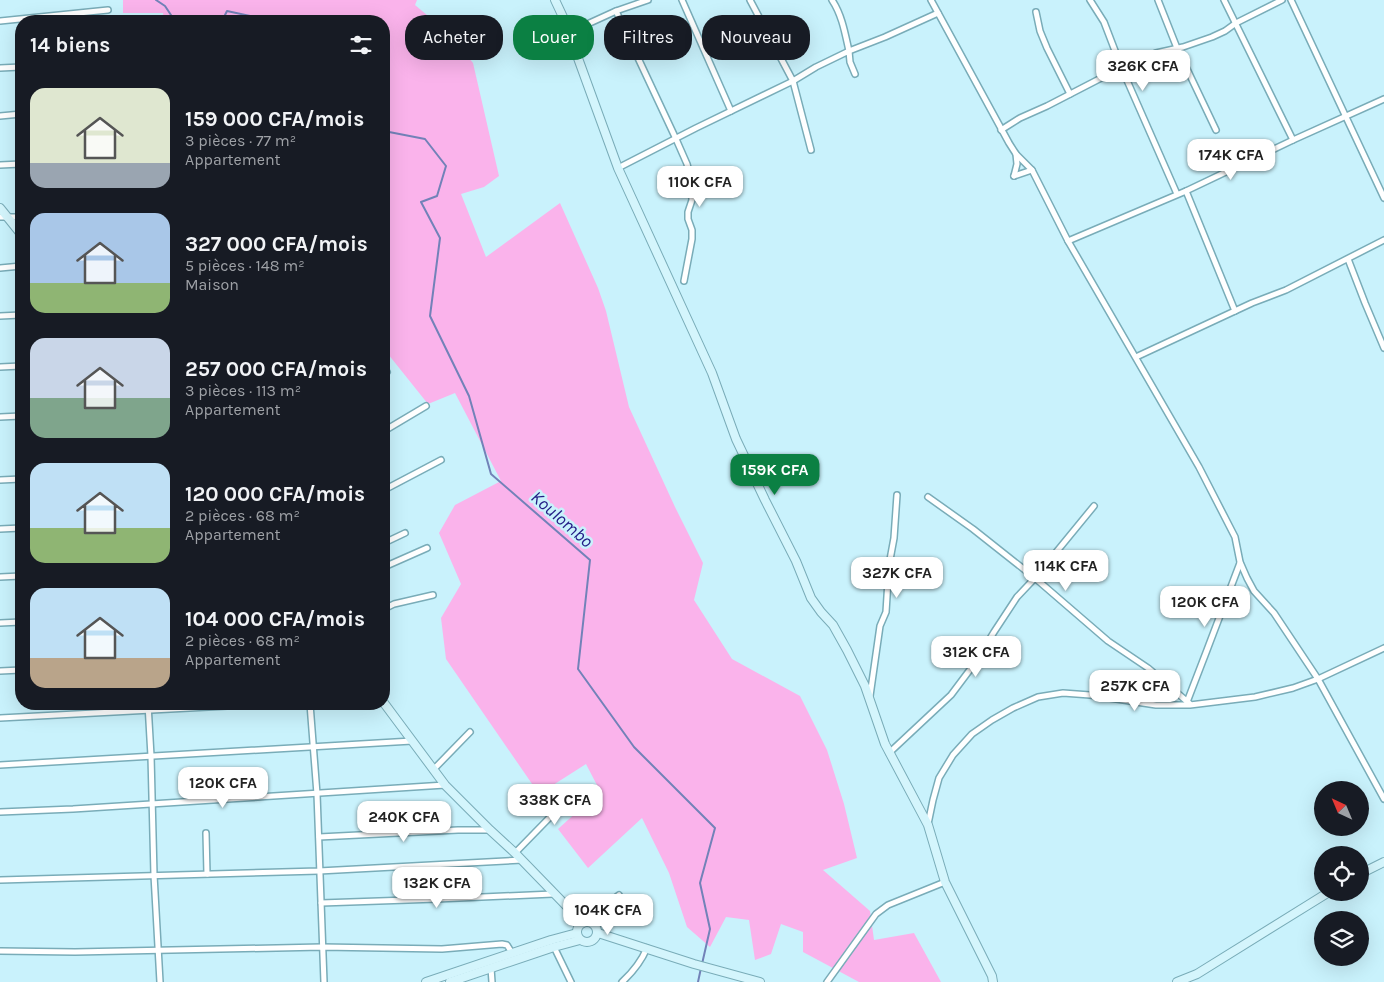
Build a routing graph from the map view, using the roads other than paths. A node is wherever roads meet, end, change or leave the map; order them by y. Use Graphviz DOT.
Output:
graph roads {
  1 [pos="555,0"];
  2 [pos="648,0"];
  3 [pos="682,0"];
  4 [pos="750,0"];
  5 [pos="832,0"];
  6 [pos="931,0"];
  7 [pos="1090,0"];
  8 [pos="1158,0"];
  9 [pos="1224,0"];
  10 [pos="1282,0"];
  11 [pos="1291,0"];
  12 [pos="108,10"];
  13 [pos="616,11"];
  14 [pos="1036,12"];
  15 [pos="938,13"];
  16 [pos="78,14"];
  17 [pos="65,15"];
  18 [pos="562,15"];
  19 [pos="15,19"];
  20 [pos="0,20"];
  21 [pos="594,21"];
  22 [pos="1236,23"];
  23 [pos="1177,48"];
  24 [pos="849,51"];
  25 [pos="579,60"];
  26 [pos="15,67"];
  27 [pos="0,68"];
  28 [pos="1122,69"];
  29 [pos="855,74"];
  30 [pos="793,81"];
  31 [pos="1070,94"];
  32 [pos="1384,99"];
  33 [pos="731,111"];
  34 [pos="15,115"];
  35 [pos="0,116"];
  36 [pos="1346,116"];
  37 [pos="1001,130"];
  38 [pos="1216,130"];
  39 [pos="676,139"];
  40 [pos="1293,140"];
  41 [pos="810,150"];
  42 [pos="1016,154"];
  43 [pos="15,164"];
  44 [pos="0,165"];
  45 [pos="618,168"];
  46 [pos="1032,170"];
  47 [pos="1186,191"];
  48 [pos="1177,194"];
  49 [pos="1384,198"];
  50 [pos="0,208"];
  51 [pos="4,217"];
  52 [pos="15,228"];
  53 [pos="1068,240"];
  54 [pos="1384,240"];
  55 [pos="1348,259"];
  56 [pos="15,267"];
  57 [pos="0,268"];
  58 [pos="684,280"];
  59 [pos="1235,311"];
  60 [pos="15,315"];
  61 [pos="0,316"];
  62 [pos="1384,348"];
  63 [pos="1136,357"];
  64 [pos="15,367"];
  65 [pos="0,368"];
  66 [pos="426,406"];
  67 [pos="15,416"];
  68 [pos="0,417"];
  69 [pos="390,427"];
  70 [pos="441,460"];
  71 [pos="15,479"];
  72 [pos="0,480"];
  73 [pos="390,487"];
  74 [pos="898,495"];
  75 [pos="928,497"];
  76 [pos="1094,506"];
  77 [pos="15,528"];
  78 [pos="0,529"];
  79 [pos="405,533"];
  80 [pos="390,540"];
  81 [pos="427,548"];
  82 [pos="1240,562"];
  83 [pos="390,564"];
  84 [pos="15,576"];
  85 [pos="0,577"];
  86 [pos="1035,578"];
  87 [pos="433,595"];
  88 [pos="390,606"];
  89 [pos="15,622"];
  90 [pos="0,623"];
  91 [pos="1384,648"];
  92 [pos="15,670"];
  93 [pos="0,671"];
  94 [pos="1318,680"];
  95 [pos="870,700"];
  96 [pos="1188,703"];
  97 [pos="165,710"];
  98 [pos="311,710"];
  99 [pos="389,710"];
  100 [pos="148,711"];
  101 [pos="0,718"];
  102 [pos="470,732"];
  103 [pos="412,741"];
  104 [pos="314,747"];
  105 [pos="890,753"];
  106 [pos="151,756"];
  107 [pos="0,764"];
  108 [pos="433,770"];
  109 [pos="444,785"];
  110 [pos="588,790"];
  111 [pos="317,794"];
  112 [pos="1384,799"];
  113 [pos="153,804"];
  114 [pos="0,812"];
  115 [pos="928,825"];
  116 [pos="490,830"];
  117 [pos="206,832"];
  118 [pos="319,838"];
  119 [pos="515,853"];
  120 [pos="522,860"];
  121 [pos="1384,862"];
  122 [pos="1369,870"];
  123 [pos="319,871"];
  124 [pos="208,874"];
  125 [pos="154,875"];
  126 [pos="0,880"];
  127 [pos="946,882"];
  128 [pos="553,894"];
  129 [pos="619,895"];
  130 [pos="1315,901"];
  131 [pos="320,903"];
  132 [pos="587,922"];
  133 [pos="598,933"];
  134 [pos="579,936"];
  135 [pos="322,947"];
  136 [pos="554,947"];
  137 [pos="647,948"];
  138 [pos="158,950"];
  139 [pos="0,951"];
  140 [pos="512,953"];
  141 [pos="491,968"];
  142 [pos="160,982"];
  143 [pos="324,982"];
  144 [pos="426,982"];
  145 [pos="450,982"];
  146 [pos="492,982"];
  147 [pos="571,982"];
  148 [pos="622,982"];
  149 [pos="760,982"];
  150 [pos="827,982"];
  151 [pos="993,982"];
  152 [pos="1177,982"];
  1 -- 18 [label="street"];
  2 -- 13 [label="street"];
  3 -- 33 [label="street"];
  4 -- 30 [label="street"];
  5 -- 24 [label="street"];
  6 -- 15 [label="street"];
  7 -- 28 [label="street"];
  8 -- 23 [label="street"];
  9 -- 22 [label="street"];
  10 -- 22 [label="street"];
  11 -- 36 [label="street"];
  12 -- 16 [label="street"];
  13 -- 21 [label="street"];
  13 -- 39 [label="street"];
  14 -- 31 [label="street"];
  15 -- 24 [label="street"];
  15 -- 37 [label="street"];
  16 -- 17 [label="street"];
  19 -- 20 [label="street"];
  22 -- 23 [label="street"];
  22 -- 40 [label="street"];
  23 -- 28 [label="street"];
  23 -- 38 [label="street"];
  24 -- 29 [label="street"];
  24 -- 30 [label="street"];
  25 -- 45 [label="street"];
  26 -- 27 [label="street"];
  28 -- 31 [label="street"];
  28 -- 48 [label="street"];
  30 -- 33 [label="street"];
  30 -- 41 [label="street"];
  31 -- 37 [label="street"];
  32 -- 36 [label="street"];
  33 -- 39 [label="street"];
  34 -- 35 [label="street"];
  36 -- 40 [label="street"];
  36 -- 49 [label="street"];
  37 -- 42 [label="street"];
  39 -- 45 [label="street"];
  39 -- 58 [label="street"];
  40 -- 47 [label="street"];
  42 -- 46 [label="street"];
  42 -- 46 [label="street"];
  43 -- 44 [label="street"];
  45 -- 95 [label="street"];
  46 -- 53 [label="street"];
  47 -- 48 [label="street"];
  47 -- 59 [label="street"];
  48 -- 53 [label="street"];
  50 -- 51 [label="street"];
  51 -- 52 [label="street"];
  53 -- 63 [label="street"];
  54 -- 55 [label="street"];
  55 -- 59 [label="street"];
  55 -- 62 [label="street"];
  56 -- 57 [label="street"];
  59 -- 63 [label="street"];
  60 -- 61 [label="street"];
  63 -- 82 [label="street"];
  64 -- 65 [label="street"];
  66 -- 69 [label="street"];
  67 -- 68 [label="street"];
  70 -- 73 [label="street"];
  71 -- 72 [label="street"];
  74 -- 95 [label="street"];
  75 -- 86 [label="street"];
  76 -- 86 [label="street"];
  77 -- 78 [label="street"];
  79 -- 80 [label="street"];
  81 -- 83 [label="street"];
  82 -- 94 [label="street"];
  82 -- 96 [label="street"];
  84 -- 85 [label="street"];
  86 -- 96 [label="street"];
  86 -- 105 [label="street"];
  87 -- 88 [label="street"];
  89 -- 90 [label="street"];
  91 -- 94 [label="street"];
  92 -- 93 [label="street"];
  94 -- 96 [label="street"];
  94 -- 112 [label="street"];
  95 -- 105 [label="street"];
  96 -- 115 [label="street"];
  97 -- 100 [label="street"];
  98 -- 104 [label="street"];
  99 -- 103 [label="street"];
  100 -- 101 [label="street"];
  100 -- 106 [label="street"];
  102 -- 108 [label="street"];
  103 -- 104 [label="street"];
  103 -- 108 [label="street"];
  104 -- 106 [label="street"];
  104 -- 111 [label="street"];
  105 -- 115 [label="street"];
  106 -- 107 [label="street"];
  106 -- 113 [label="street"];
  108 -- 109 [label="street"];
  109 -- 111 [label="street"];
  109 -- 116 [label="street"];
  110 -- 119 [label="street"];
  111 -- 113 [label="street"];
  111 -- 118 [label="street"];
  113 -- 114 [label="street"];
  113 -- 125 [label="street"];
  115 -- 127 [label="street"];
  116 -- 118 [label="street"];
  116 -- 119 [label="street"];
  117 -- 124 [label="street"];
  118 -- 123 [label="street"];
  119 -- 120 [label="street"];
  120 -- 123 [label="street"];
  120 -- 128 [label="street"];
  121 -- 122 [label="street"];
  123 -- 124 [label="street"];
  123 -- 131 [label="street"];
  124 -- 125 [label="street"];
  125 -- 126 [label="street"];
  125 -- 138 [label="street"];
  127 -- 150 [label="street"];
  127 -- 151 [label="street"];
  128 -- 131 [label="street"];
  128 -- 132 [label="street"];
  129 -- 132 [label="street"];
  130 -- 152 [label="street"];
  131 -- 135 [label="street"];
  132 -- 133 [label="street"];
  132 -- 134 [label="street"];
  133 -- 134 [label="street"];
  133 -- 137 [label="street"];
  134 -- 136 [label="street"];
  134 -- 140 [label="street"];
  135 -- 138 [label="street"];
  135 -- 140 [label="street"];
  135 -- 143 [label="street"];
  136 -- 141 [label="street"];
  136 -- 147 [label="street"];
  137 -- 148 [label="street"];
  137 -- 149 [label="street"];
  138 -- 139 [label="street"];
  138 -- 142 [label="street"];
  140 -- 144 [label="street"];
  141 -- 145 [label="street"];
  141 -- 146 [label="street"];
}
